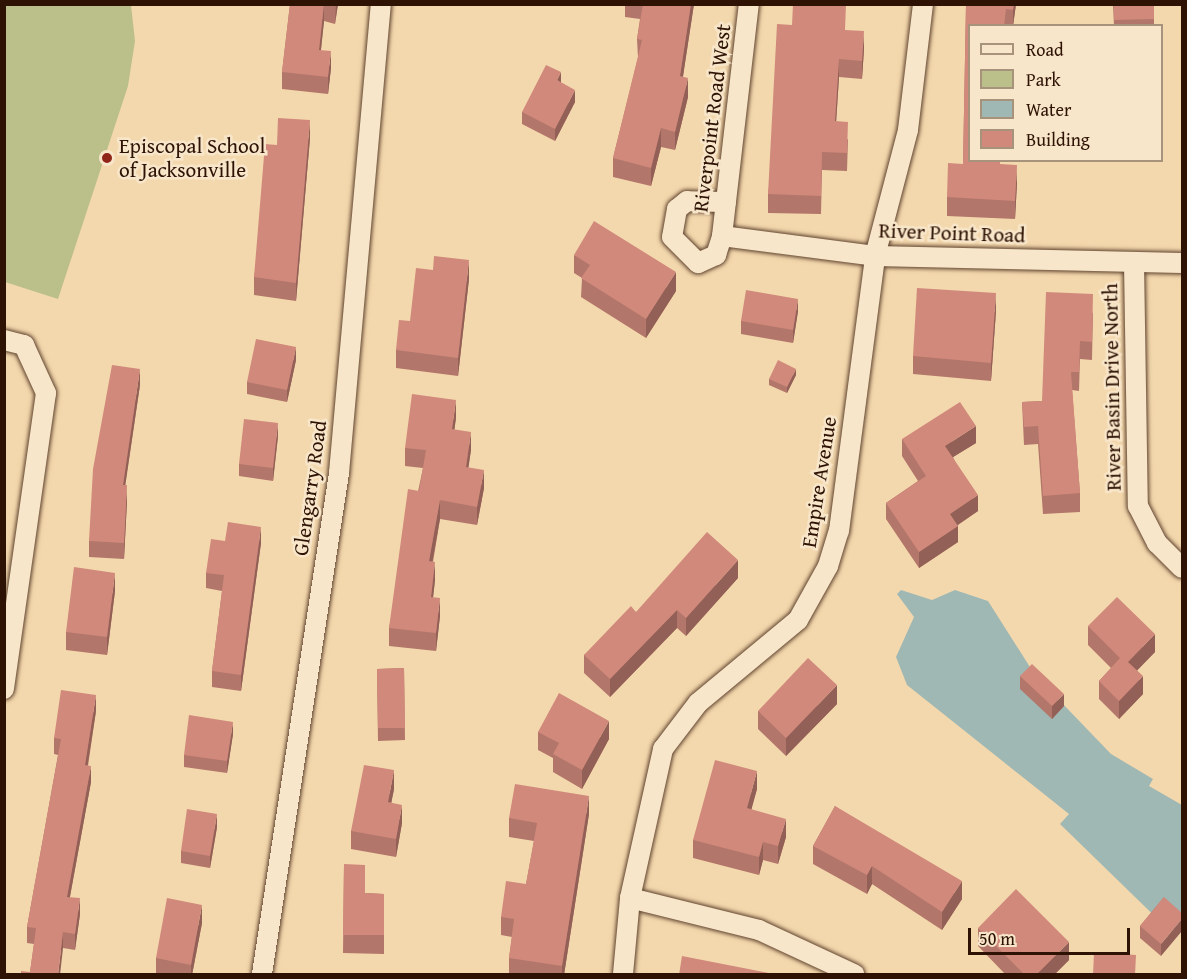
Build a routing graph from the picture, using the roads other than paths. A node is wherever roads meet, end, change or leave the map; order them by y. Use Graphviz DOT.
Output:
graph roads {
  1 [pos="381,4"];
  2 [pos="749,4"];
  3 [pos="923,4"];
  4 [pos="726,202"];
  5 [pos="722,236"];
  6 [pos="875,256"];
  7 [pos="1134,262"];
  8 [pos="1182,263"];
  9 [pos="4,340"];
  10 [pos="1182,568"];
  11 [pos="4,689"];
  12 [pos="630,898"];
  13 [pos="262,975"];
  14 [pos="623,975"];
  15 [pos="854,975"];
  1 -- 13 [label="street, Glengarry Road"];
  2 -- 4 [label="street, Riverpoint Road West"];
  3 -- 6 [label="street, Empire Avenue"];
  4 -- 5 [label="street, Riverpoint Road West"];
  4 -- 5 [label="street"];
  5 -- 6 [label="street, River Point Road"];
  6 -- 7 [label="street, River Point Road"];
  6 -- 12 [label="street, Empire Avenue"];
  7 -- 8 [label="street, River Point Road"];
  7 -- 10 [label="street, River Basin Drive North"];
  9 -- 11 [label="street"];
  12 -- 14 [label="street, Empire Avenue"];
  12 -- 15 [label="street"];
}
